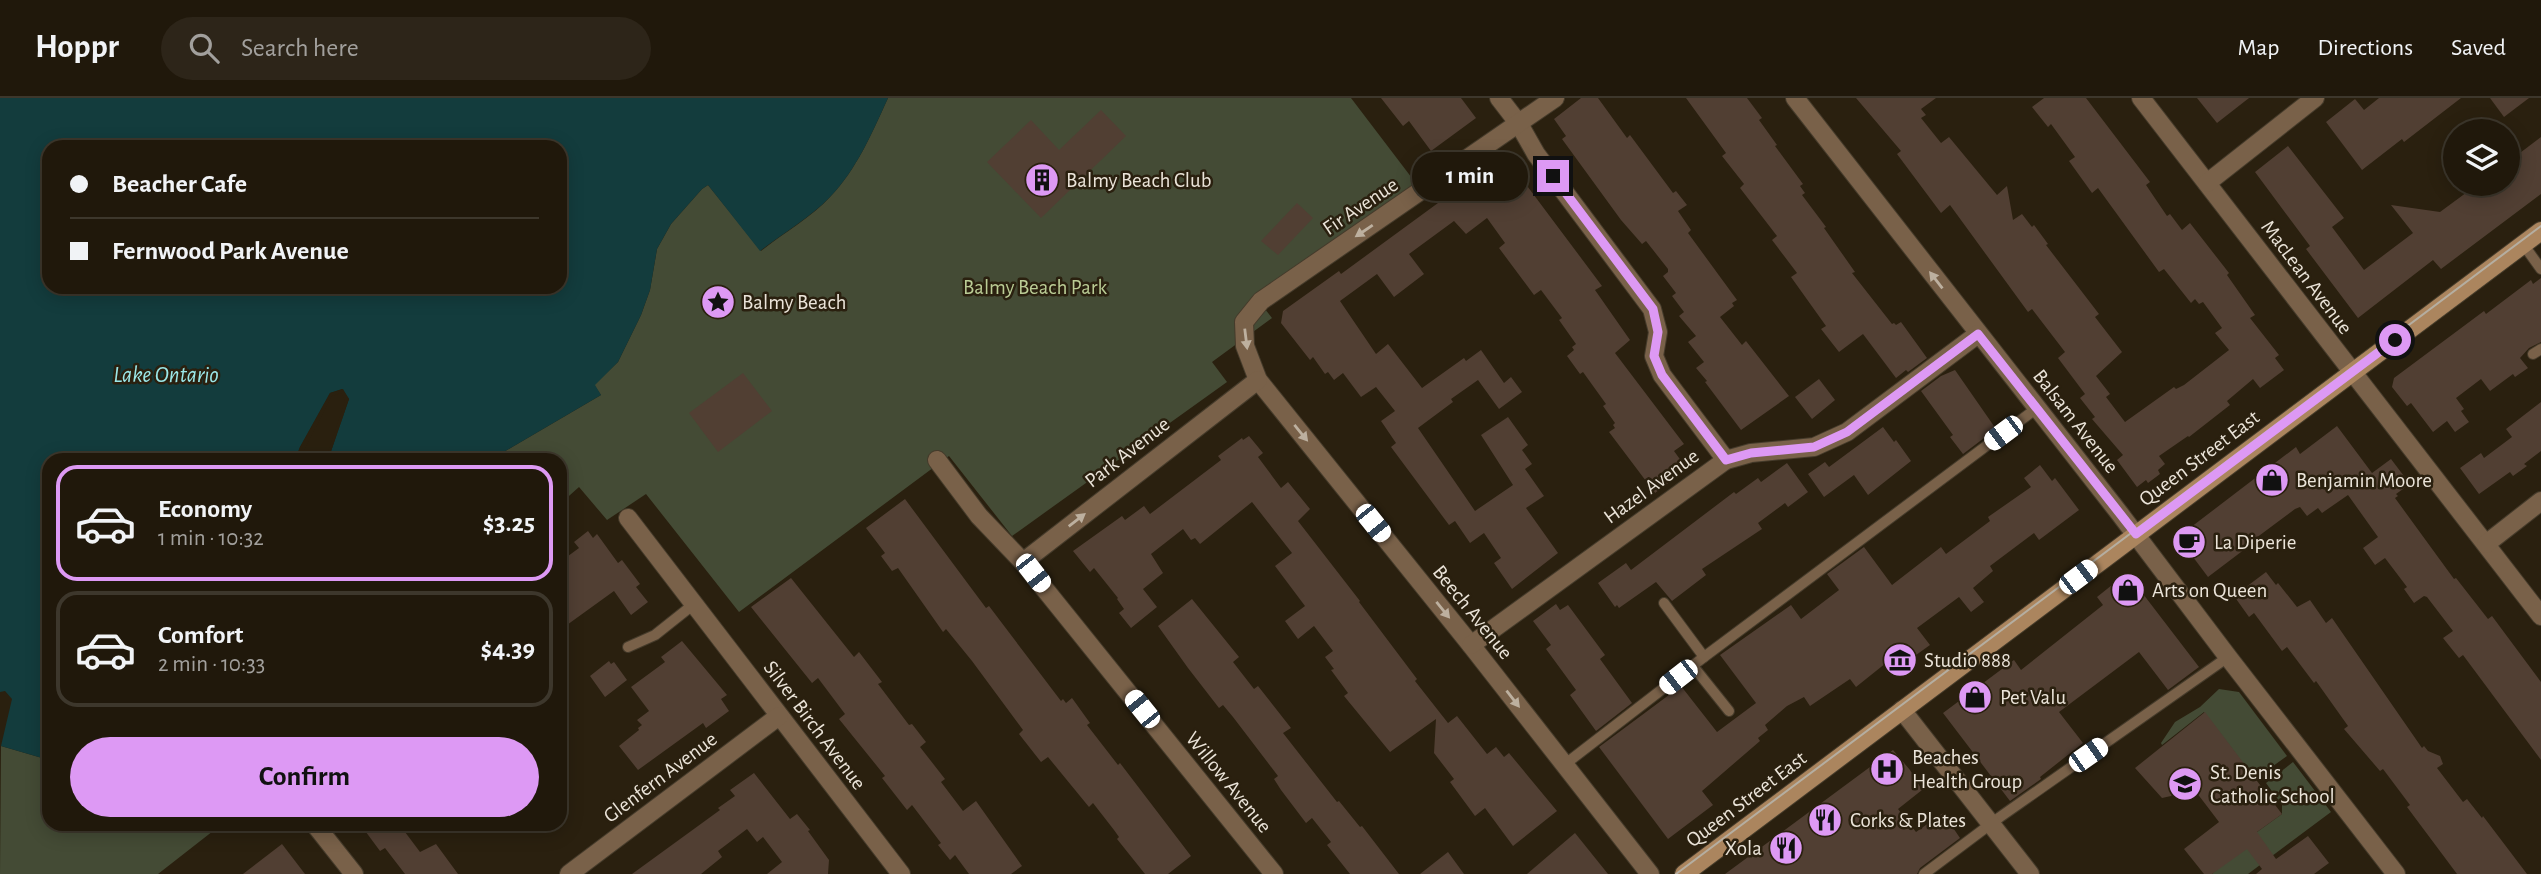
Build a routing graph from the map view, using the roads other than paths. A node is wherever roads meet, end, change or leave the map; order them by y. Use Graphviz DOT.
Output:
graph roads {
  1 [pos="1499,98"];
  2 [pos="1555,98"];
  3 [pos="1795,98"];
  4 [pos="2141,98"];
  5 [pos="2315,98"];
  6 [pos="1519,124"];
  7 [pos="2207,183"];
  8 [pos="2541,231"];
  9 [pos="2523,244"];
  10 [pos="2541,269"];
  11 [pos="1978,334"];
  12 [pos="2352,372"];
  13 [pos="1258,380"];
  14 [pos="2037,408"];
  15 [pos="937,460"];
  16 [pos="1726,460"];
  17 [pos="2541,501"];
  18 [pos="628,517"];
  19 [pos="2136,534"];
  20 [pos="2486,544"];
  21 [pos="1023,562"];
  22 [pos="1664,603"];
  23 [pos="694,604"];
  24 [pos="2541,616"];
  25 [pos="1471,645"];
  26 [pos="628,647"];
  27 [pos="1704,657"];
  28 [pos="2228,657"];
  29 [pos="1693,666"];
  30 [pos="1902,710"];
  31 [pos="1729,711"];
  32 [pos="779,716"];
  33 [pos="1564,765"];
  34 [pos="1991,824"];
  35 [pos="320,831"];
  36 [pos="354,874"];
  37 [pos="569,874"];
  38 [pos="901,874"];
  39 [pos="1273,874"];
  40 [pos="1650,874"];
  41 [pos="1684,874"];
  42 [pos="1924,874"];
  43 [pos="2031,874"];
  44 [pos="2396,874"];
  1 -- 6 [label="street"];
  2 -- 6 [label="street, Fir Avenue"];
  11 -- 3 [label="street, Balsam Avenue, one-way"];
  4 -- 7 [label="street, MacLean Avenue"];
  5 -- 7 [label="street"];
  6 -- 13 [label="street, Fir Avenue, one-way"];
  6 -- 16 [label="street"];
  7 -- 12 [label="street, MacLean Avenue"];
  8 -- 9 [label="main road, Queen Street East"];
  9 -- 10 [label="lane"];
  9 -- 12 [label="main road, Queen Street East"];
  11 -- 14 [label="street, Balsam Avenue"];
  11 -- 16 [label="street, Hazel Avenue"];
  12 -- 19 [label="main road, Queen Street East"];
  12 -- 20 [label="street, MacLean Avenue"];
  21 -- 13 [label="street, Park Avenue, one-way"];
  13 -- 25 [label="street, Beech Avenue, one-way"];
  14 -- 19 [label="street, Balsam Avenue"];
  14 -- 27 [label="lane"];
  15 -- 21 [label="street, Willow Avenue"];
  16 -- 25 [label="street, Hazel Avenue"];
  17 -- 20 [label="street"];
  18 -- 23 [label="street, Silver Birch Avenue"];
  19 -- 28 [label="street, Balsam Avenue"];
  19 -- 30 [label="main road, Queen Street East"];
  20 -- 24 [label="street, MacLean Avenue"];
  21 -- 39 [label="street, Willow Avenue"];
  22 -- 27 [label="lane"];
  23 -- 26 [label="lane"];
  23 -- 32 [label="street, Silver Birch Avenue"];
  25 -- 33 [label="street, Beech Avenue, one-way"];
  27 -- 29 [label="lane"];
  28 -- 34 [label="lane"];
  28 -- 44 [label="street, Balsam Avenue"];
  29 -- 31 [label="lane"];
  29 -- 33 [label="lane"];
  30 -- 34 [label="street"];
  30 -- 41 [label="main road, Queen Street East"];
  32 -- 37 [label="street, Glenfern Avenue"];
  32 -- 38 [label="street, Silver Birch Avenue"];
  33 -- 40 [label="street, Beech Avenue"];
  34 -- 42 [label="lane"];
  34 -- 43 [label="street"];
  35 -- 36 [label="street"];
}
